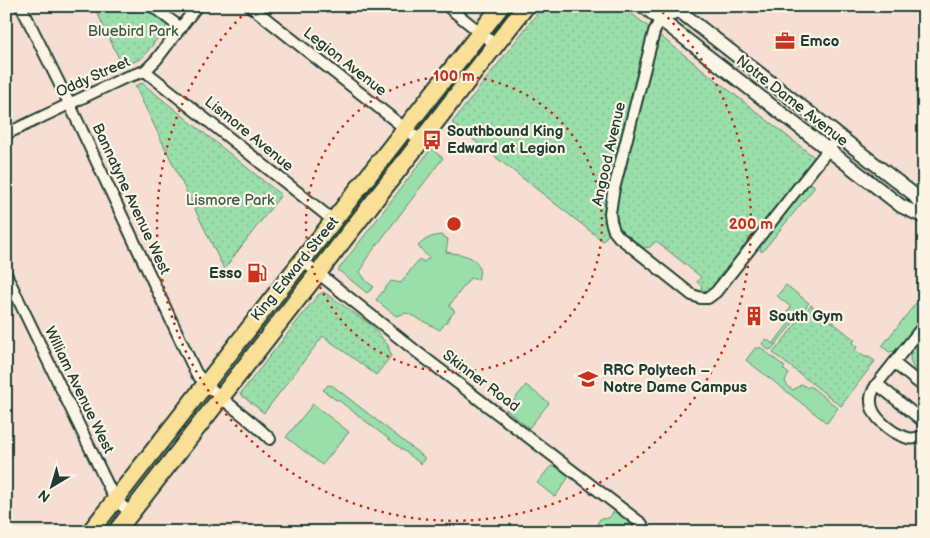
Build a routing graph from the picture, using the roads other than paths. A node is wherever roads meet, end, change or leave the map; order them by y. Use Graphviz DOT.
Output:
graph roads {
  1 [pos="21,6"];
  2 [pos="152,6"];
  3 [pos="197,6"];
  4 [pos="250,6"];
  5 [pos="447,6"];
  6 [pos="501,6"];
  7 [pos="526,6"];
  8 [pos="643,6"];
  9 [pos="676,8"];
  10 [pos="660,20"];
  11 [pos="181,28"];
  12 [pos="480,32"];
  13 [pos="496,45"];
  14 [pos="145,71"];
  15 [pos="796,102"];
  16 [pos="69,103"];
  17 [pos="784,116"];
  18 [pos="406,128"];
  19 [pos="6,134"];
  20 [pos="839,136"];
  21 [pos="422,140"];
  22 [pos="828,150"];
  23 [pos="924,208"];
  24 [pos="924,217"];
  25 [pos="334,221"];
  26 [pos="303,261"];
  27 [pos="6,274"];
  28 [pos="319,274"];
  29 [pos="924,324"];
  30 [pos="894,363"];
  31 [pos="205,383"];
  32 [pos="877,384"];
  33 [pos="924,387"];
  34 [pos="221,398"];
  35 [pos="924,422"];
  36 [pos="924,435"];
  37 [pos="270,439"];
  38 [pos="115,500"];
  39 [pos="131,513"];
  40 [pos="639,528"];
  41 [pos="90,532"];
  42 [pos="116,532"];
  1 -- 16 [label="street, Bannatyne Avenue West"];
  2 -- 11 [label="street"];
  3 -- 11 [label="street, Oddy Street"];
  4 -- 18 [label="street, Legion Avenue"];
  5 -- 12 [label="street"];
  6 -- 12 [label="main road, King Edward Street"];
  7 -- 13 [label="main road, King Edward Street"];
  8 -- 10 [label="street, Notre Dame Avenue"];
  9 -- 10 [label="street"];
  9 -- 15 [label="street, Notre Dame Avenue"];
  10 -- 17 [label="street, Notre Dame Avenue"];
  10 -- 22 [label="street, Angood Avenue"];
  11 -- 14 [label="street, Oddy Street"];
  12 -- 13 [label="street"];
  12 -- 18 [label="main road, King Edward Street"];
  13 -- 21 [label="main road, King Edward Street"];
  14 -- 16 [label="street, Oddy Street"];
  14 -- 25 [label="street, Lismore Avenue"];
  15 -- 17 [label="street"];
  15 -- 20 [label="street, Notre Dame Avenue"];
  16 -- 19 [label="street, Oddy Street"];
  16 -- 31 [label="street, Bannatyne Avenue West"];
  17 -- 22 [label="street, Notre Dame Avenue"];
  18 -- 21 [label="street, Legion Avenue"];
  18 -- 25 [label="main road, King Edward Street"];
  20 -- 22 [label="street, Angood Avenue"];
  20 -- 23 [label="street, Notre Dame Avenue"];
  21 -- 28 [label="main road, King Edward Street"];
  22 -- 24 [label="street, Notre Dame Avenue"];
  25 -- 26 [label="main road, King Edward Street"];
  26 -- 28 [label="street, Skinner Road"];
  26 -- 31 [label="main road, King Edward Street"];
  27 -- 38 [label="street, William Avenue West"];
  28 -- 34 [label="main road, King Edward Street"];
  28 -- 40 [label="street, Skinner Road"];
  29 -- 30 [label="street"];
  30 -- 32 [label="street"];
  30 -- 33 [label="street"];
  31 -- 34 [label="street, Bannatyne Avenue West"];
  31 -- 38 [label="main road, King Edward Street"];
  32 -- 35 [label="street"];
  32 -- 36 [label="street"];
  34 -- 37 [label="street, Bannatyne Avenue West"];
  34 -- 39 [label="main road, King Edward Street"];
  38 -- 39 [label="street, William Avenue West"];
  38 -- 41 [label="main road, King Edward Street"];
  39 -- 42 [label="main road, King Edward Street"];
}
